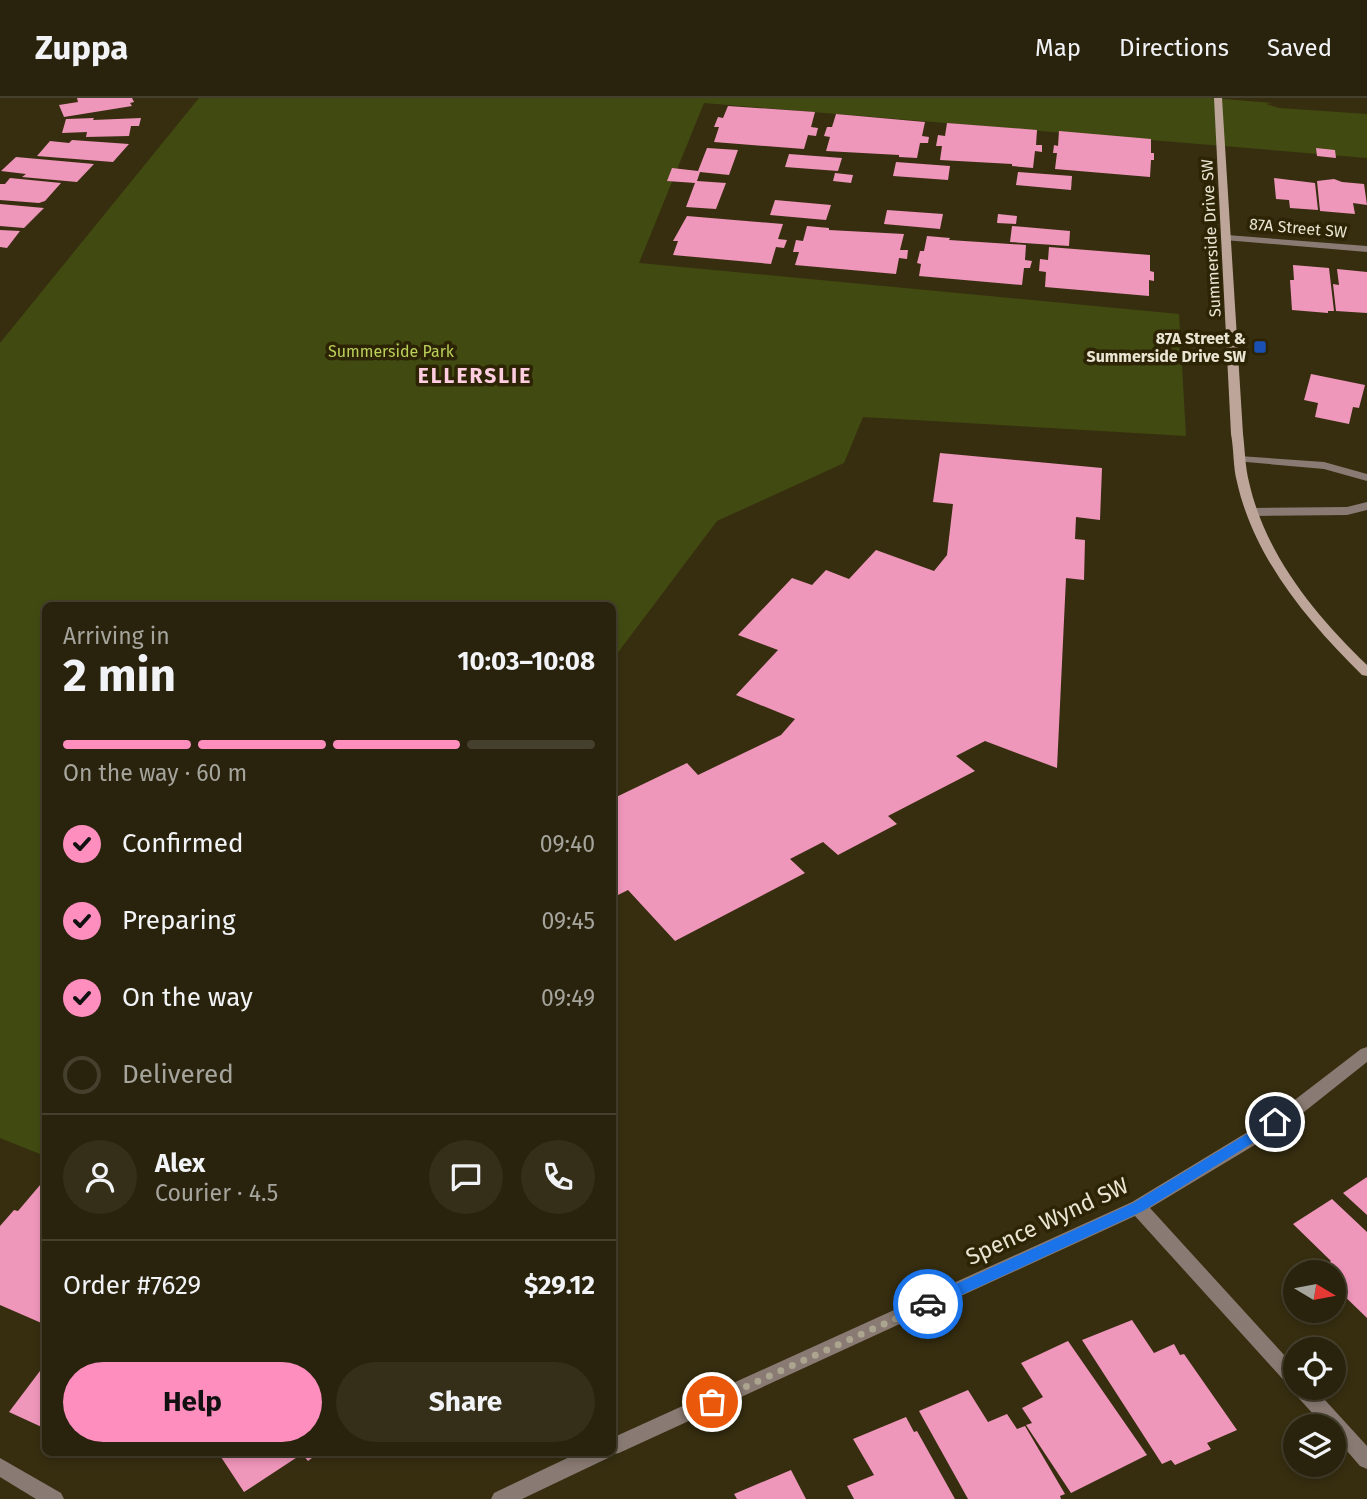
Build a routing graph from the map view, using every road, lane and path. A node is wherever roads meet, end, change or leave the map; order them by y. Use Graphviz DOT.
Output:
graph roads {
  1 [pos="1218,98"];
  2 [pos="1227,238"];
  3 [pos="1367,249"];
  4 [pos="1240,459"];
  5 [pos="1367,478"];
  6 [pos="1367,506"];
  7 [pos="1252,512"];
  8 [pos="1367,672"];
  9 [pos="1367,1053"];
  10 [pos="1138,1207"];
  11 [pos="1283,1367"];
  12 [pos="1313,1400"];
  13 [pos="616,1445"];
  14 [pos="592,1456"];
  15 [pos="1367,1460"];
  16 [pos="0,1466"];
  17 [pos="54,1499"];
  18 [pos="501,1499"];
  1 -- 2 [label="street, Summerside Drive SW"];
  2 -- 3 [label="street, 87A Street SW"];
  2 -- 4 [label="street, Summerside Drive SW"];
  4 -- 5 [label="street"];
  4 -- 7 [label="street, Summerside Drive SW"];
  6 -- 7 [label="street"];
  7 -- 8 [label="street, Summerside Drive SW"];
  9 -- 10 [label="street, Spence Wynd SW"];
  10 -- 11 [label="street"];
  10 -- 13 [label="street, Spence Wynd SW"];
  12 -- 15 [label="street"];
  14 -- 18 [label="street"];
  16 -- 17 [label="street"];
}
